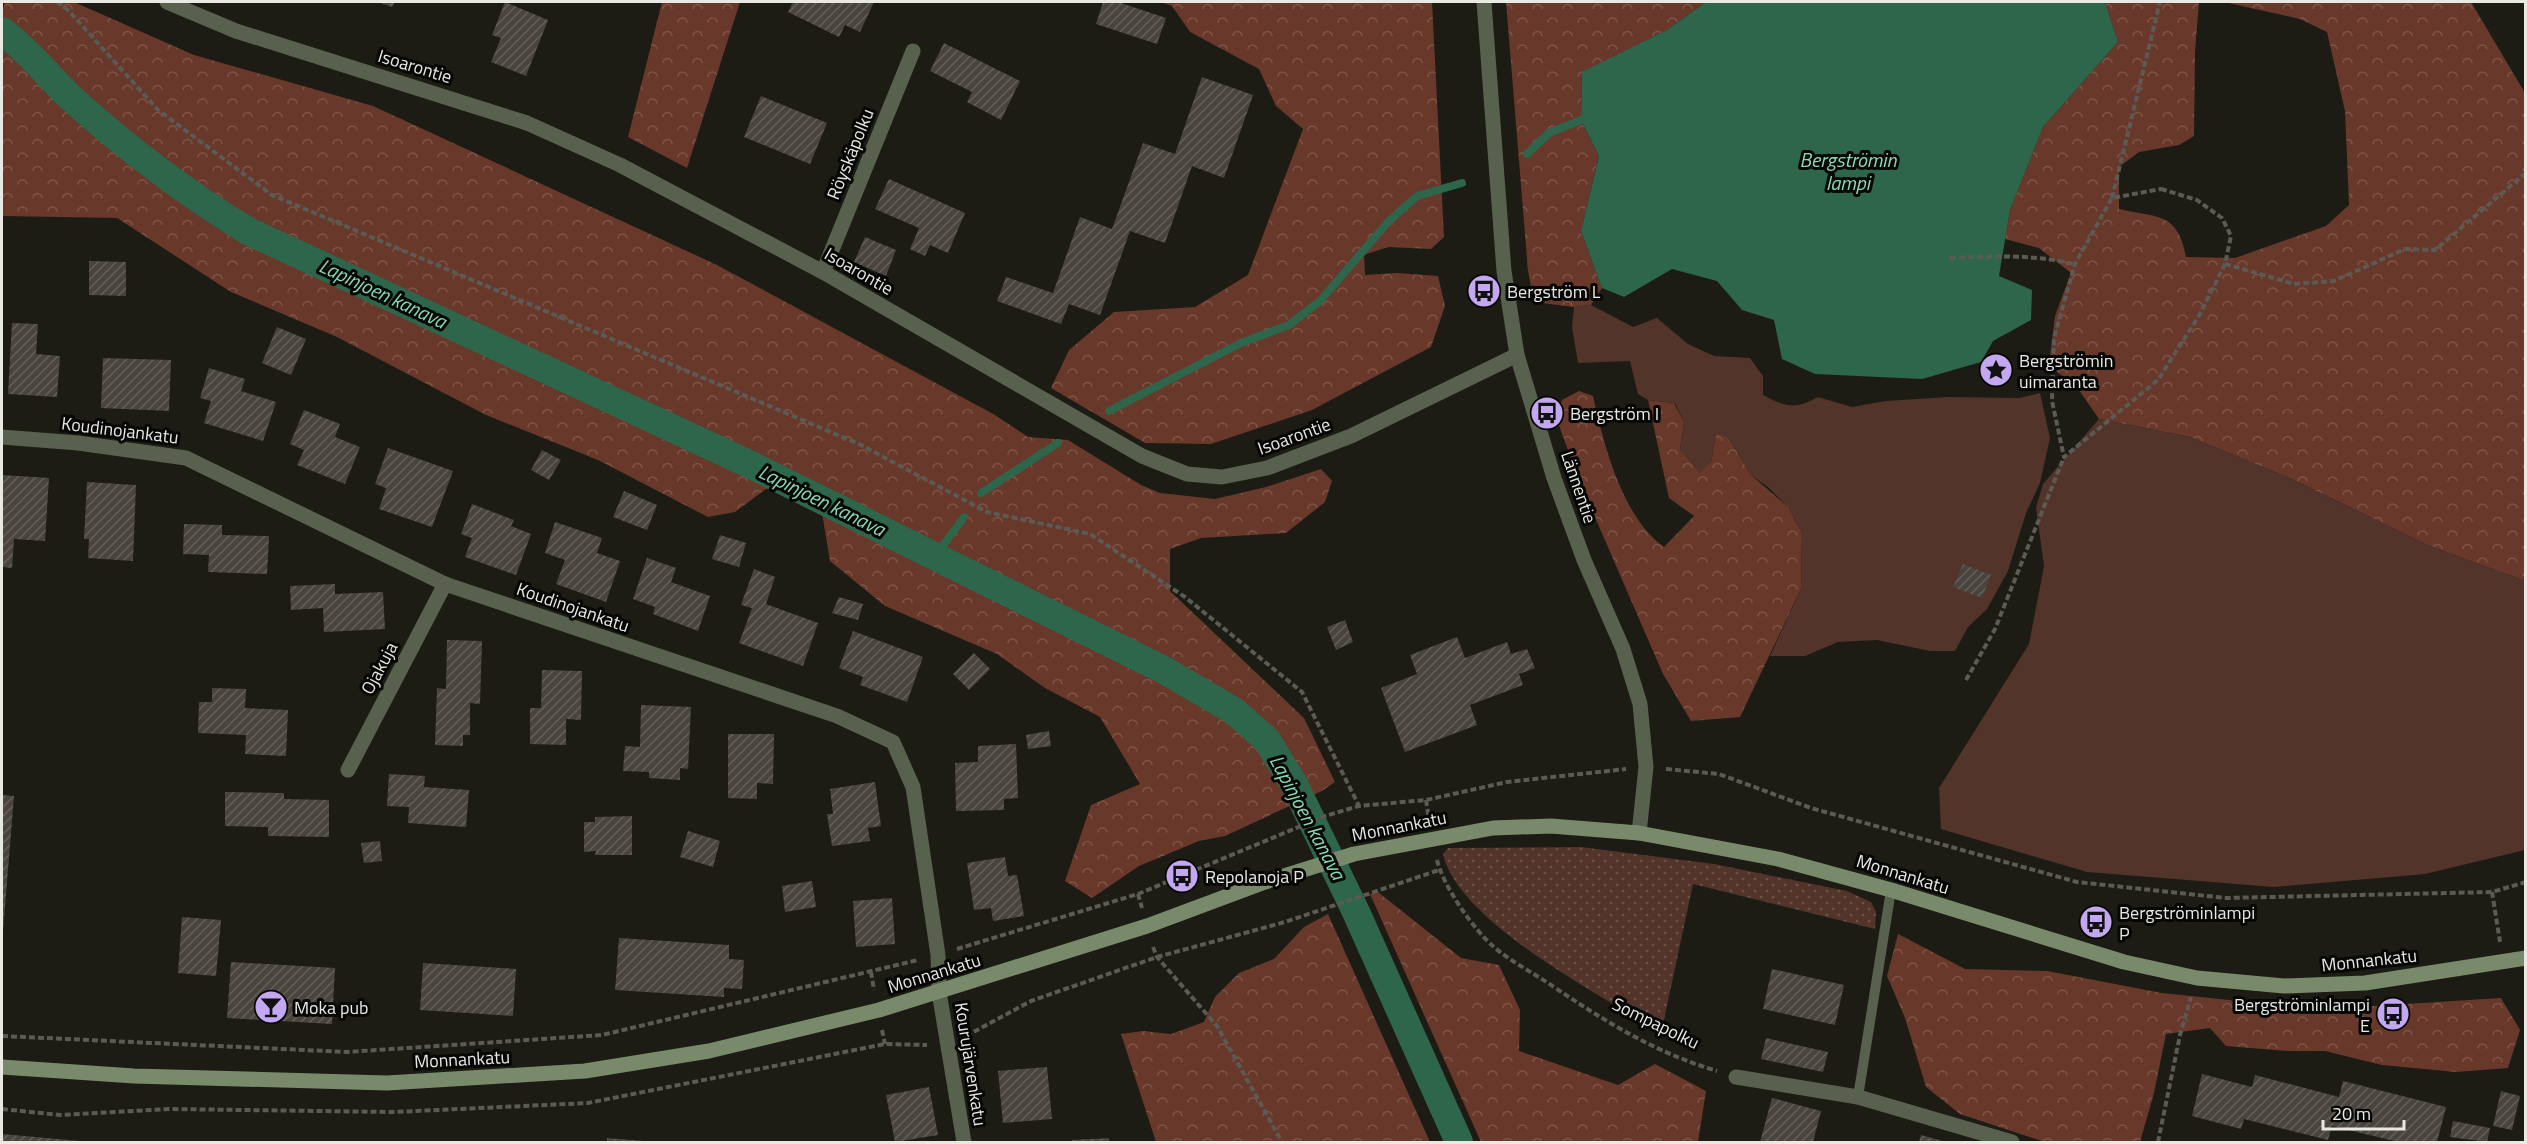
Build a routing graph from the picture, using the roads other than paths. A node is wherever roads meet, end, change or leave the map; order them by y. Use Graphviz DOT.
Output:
graph roads {
  1 [pos="167,2"];
  2 [pos="1484,2"];
  3 [pos="913,51"];
  4 [pos="823,272"];
  5 [pos="1517,355"];
  6 [pos="2,437"];
  7 [pos="445,584"];
  8 [pos="348,770"];
  9 [pos="1640,833"];
  10 [pos="1891,890"];
  11 [pos="2526,958"];
  12 [pos="939,992"];
  13 [pos="2,1067"];
  14 [pos="1736,1077"];
  15 [pos="1857,1097"];
  16 [pos="964,1143"];
  17 [pos="2012,1143"];
  1 -- 4 [label="street, Isoarontie"];
  2 -- 5 [label="street, Lännentie"];
  3 -- 4 [label="street, Röyskäpolku"];
  4 -- 5 [label="street, Isoarontie"];
  5 -- 9 [label="street, Lännentie"];
  6 -- 7 [label="street, Koudinojankatu"];
  7 -- 8 [label="street, Ojakuja"];
  7 -- 12 [label="street, Koudinojankatu"];
  9 -- 10 [label="main road, Monnankatu"];
  9 -- 12 [label="main road, Monnankatu"];
  10 -- 11 [label="main road, Monnankatu"];
  10 -- 15 [label="lane"];
  12 -- 13 [label="main road, Monnankatu"];
  12 -- 16 [label="street, Kourujärvenkatu"];
  14 -- 15 [label="street"];
  15 -- 17 [label="street"];
}
